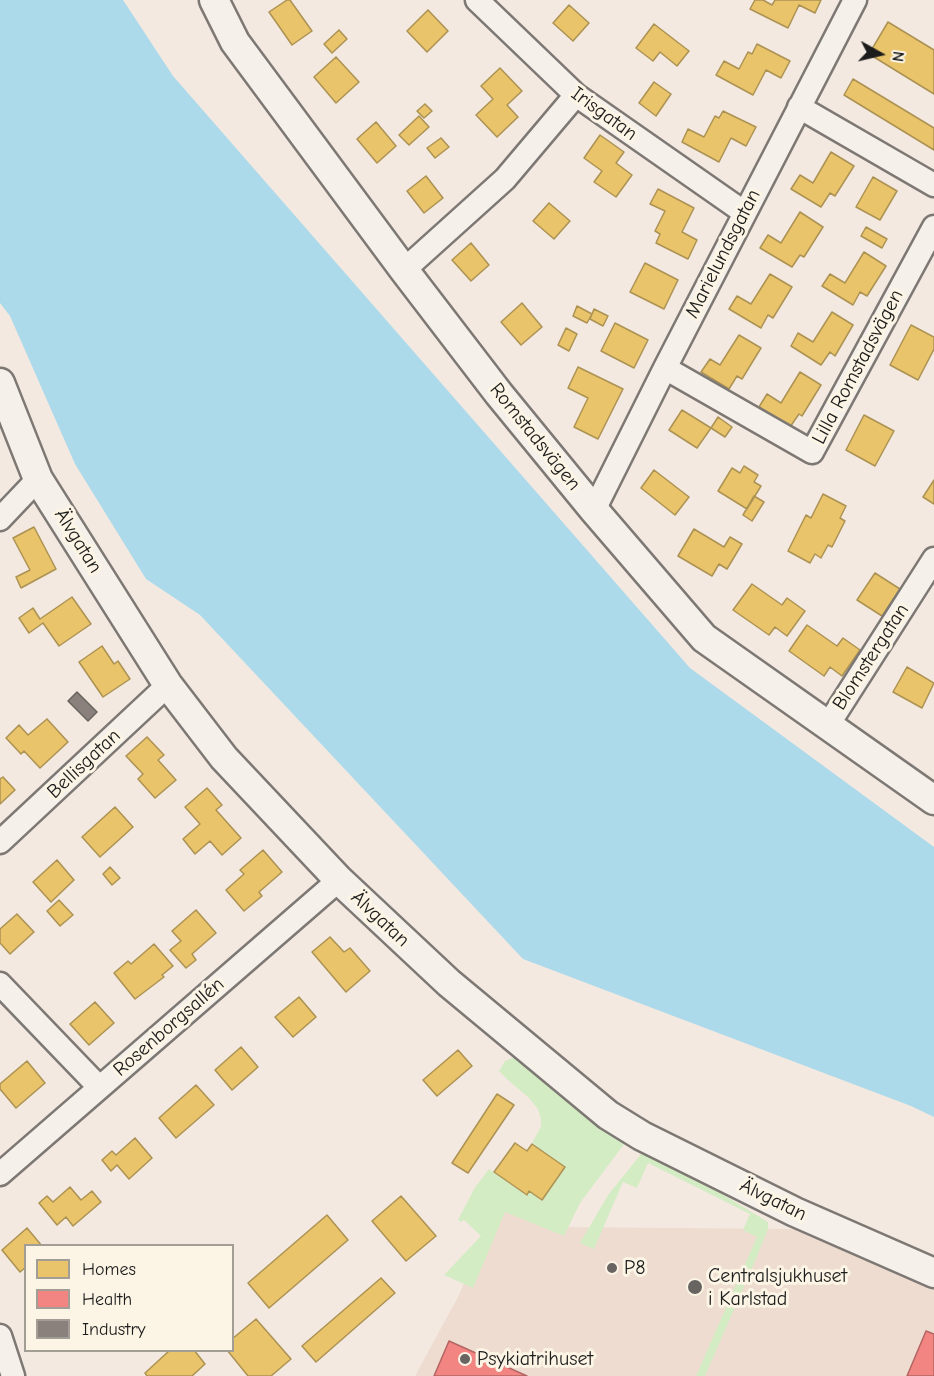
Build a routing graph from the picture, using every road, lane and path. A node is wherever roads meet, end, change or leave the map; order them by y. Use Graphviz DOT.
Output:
graph roads {
  1 [pos="214,0"];
  2 [pos="477,0"];
  3 [pos="855,0"];
  4 [pos="576,95"];
  5 [pos="800,107"];
  6 [pos="934,185"];
  7 [pos="745,213"];
  8 [pos="934,227"];
  9 [pos="404,270"];
  10 [pos="665,368"];
  11 [pos="0,383"];
  12 [pos="38,479"];
  13 [pos="594,510"];
  14 [pos="0,519"];
  15 [pos="934,560"];
  16 [pos="168,685"];
  17 [pos="828,725"];
  18 [pos="934,800"];
  19 [pos="0,842"];
  20 [pos="339,880"];
  21 [pos="0,984"];
  22 [pos="99,1087"];
  23 [pos="0,1173"];
  24 [pos="934,1273"];
  25 [pos="0,1336"];
  26 [pos="13,1376"];
  1 -- 9 [label="street, Romstadsvägen"];
  2 -- 4 [label="street, Irisgatan"];
  3 -- 5 [label="street, Marielundsgatan"];
  4 -- 7 [label="street, Irisgatan"];
  4 -- 9 [label="street"];
  5 -- 6 [label="street"];
  5 -- 7 [label="street, Marielundsgatan"];
  7 -- 10 [label="street, Marielundsgatan"];
  8 -- 10 [label="street, Lilla Romstadsvägen"];
  9 -- 13 [label="street, Romstadsvägen"];
  10 -- 13 [label="street, Marielundsgatan"];
  11 -- 12 [label="street, Älvgatan"];
  12 -- 14 [label="street"];
  12 -- 16 [label="street, Älvgatan"];
  13 -- 17 [label="street, Romstadsvägen"];
  15 -- 17 [label="street, Blomstergatan"];
  16 -- 19 [label="street, Bellisgatan"];
  16 -- 20 [label="street, Älvgatan"];
  17 -- 18 [label="street, Romstadsvägen"];
  20 -- 22 [label="street, Rosenborgsallén"];
  20 -- 24 [label="street, Älvgatan"];
  21 -- 22 [label="street"];
  22 -- 23 [label="street, Rosenborgsallén"];
  25 -- 26 [label="street"];
}
